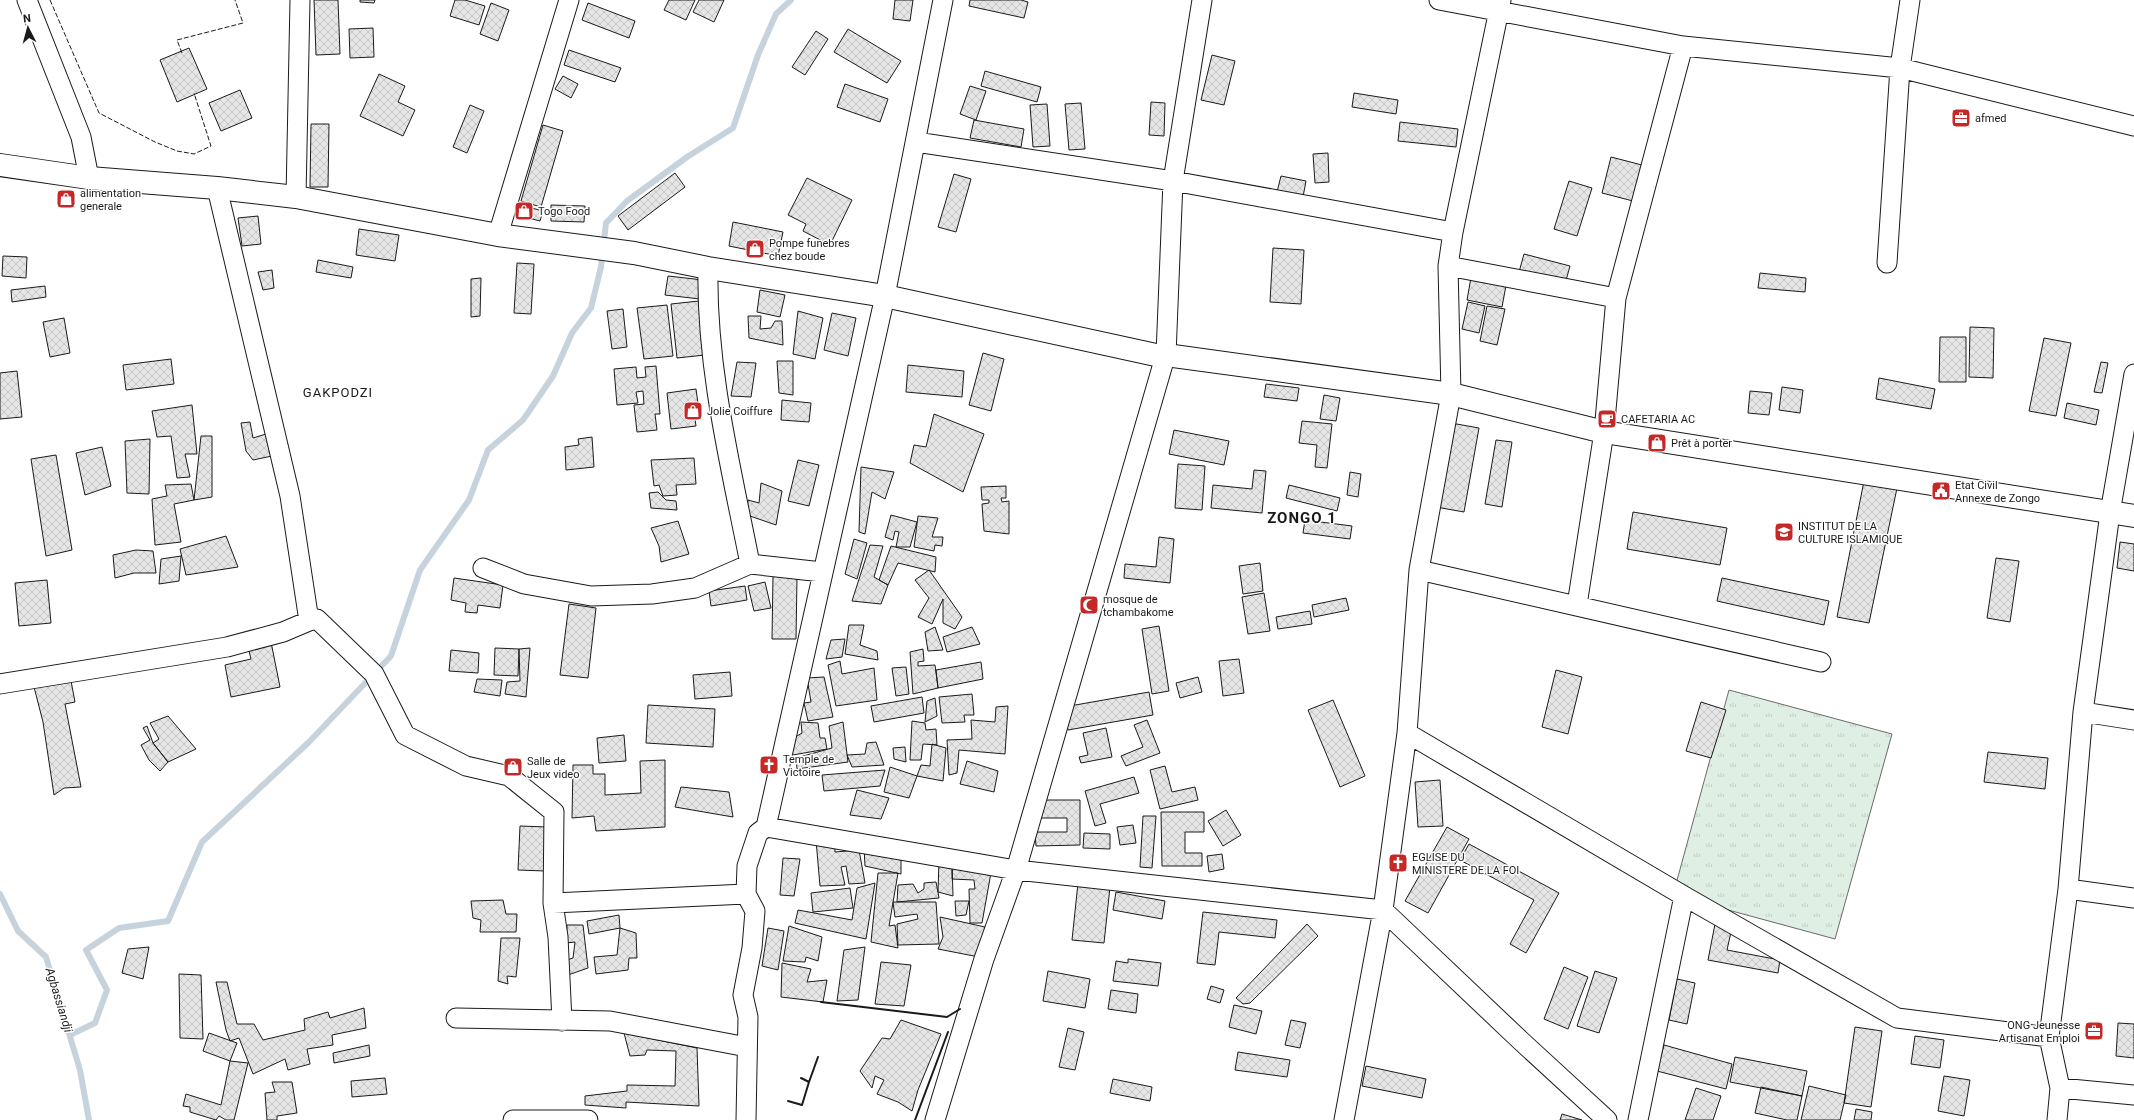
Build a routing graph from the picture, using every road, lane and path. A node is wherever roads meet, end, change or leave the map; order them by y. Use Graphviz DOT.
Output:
graph roads {
  1 [pos="27,0"];
  2 [pos="300,0"];
  3 [pos="569,0"];
  4 [pos="943,0"];
  5 [pos="1202,0"];
  6 [pos="1439,0"];
  7 [pos="1910,0"];
  8 [pos="1500,5"];
  9 [pos="1683,46"];
  10 [pos="1900,68"];
  11 [pos="2134,126"];
  12 [pos="916,142"];
  13 [pos="0,165"];
  14 [pos="89,178"];
  15 [pos="1173,181"];
  16 [pos="217,188"];
  17 [pos="296,197"];
  18 [pos="1452,232"];
  19 [pos="498,234"];
  20 [pos="1887,263"];
  21 [pos="1448,266"];
  22 [pos="708,268"];
  23 [pos="886,296"];
  24 [pos="1616,298"];
  25 [pos="1165,356"];
  26 [pos="2134,374"];
  27 [pos="1451,394"];
  28 [pos="1604,432"];
  29 [pos="2110,513"];
  30 [pos="2134,516"];
  31 [pos="750,564"];
  32 [pos="483,568"];
  33 [pos="1419,570"];
  34 [pos="822,572"];
  35 [pos="1577,604"];
  36 [pos="309,621"];
  37 [pos="1821,662"];
  38 [pos="0,684"];
  39 [pos="2083,712"];
  40 [pos="2134,720"];
  41 [pos="1407,733"];
  42 [pos="766,827"];
  43 [pos="1016,870"];
  44 [pos="2068,889"];
  45 [pos="746,894"];
  46 [pos="1684,896"];
  47 [pos="2134,898"];
  48 [pos="553,903"];
  49 [pos="1383,910"];
  50 [pos="456,1018"];
  51 [pos="562,1021"];
  52 [pos="2049,1036"];
  53 [pos="748,1047"];
  54 [pos="2060,1088"];
  55 [pos="2134,1095"];
  56 [pos="513,1120"];
  57 [pos="588,1120"];
  58 [pos="746,1120"];
  59 [pos="935,1120"];
  60 [pos="1344,1120"];
  61 [pos="1607,1120"];
  62 [pos="1638,1120"];
  63 [pos="2057,1120"];
  1 -- 14 [label="street"];
  2 -- 17 [label="street"];
  3 -- 19 [label="street"];
  4 -- 12 [label="street"];
  5 -- 15 [label="street"];
  6 -- 8 [label="street"];
  7 -- 10 [label="street"];
  8 -- 9 [label="street"];
  8 -- 18 [label="street"];
  9 -- 10 [label="street"];
  9 -- 24 [label="street"];
  10 -- 11 [label="street"];
  10 -- 20 [label="street"];
  12 -- 15 [label="street"];
  12 -- 23 [label="street"];
  13 -- 14 [label="street"];
  14 -- 16 [label="street"];
  15 -- 18 [label="street"];
  15 -- 25 [label="street"];
  16 -- 17 [label="street"];
  16 -- 36 [label="street"];
  17 -- 19 [label="street"];
  18 -- 21 [label="street"];
  19 -- 22 [label="street"];
  21 -- 24 [label="street"];
  21 -- 27 [label="street"];
  22 -- 23 [label="street"];
  22 -- 31 [label="street"];
  23 -- 25 [label="street"];
  23 -- 34 [label="street"];
  24 -- 28 [label="street"];
  25 -- 27 [label="street"];
  25 -- 43 [label="street"];
  26 -- 29 [label="street"];
  27 -- 28 [label="street"];
  27 -- 33 [label="street"];
  28 -- 29 [label="street"];
  28 -- 35 [label="street"];
  29 -- 30 [label="street"];
  29 -- 39 [label="street"];
  31 -- 32 [label="street"];
  31 -- 34 [label="street"];
  33 -- 35 [label="street"];
  33 -- 41 [label="street"];
  34 -- 42 [label="street"];
  35 -- 37 [label="street"];
  36 -- 38 [label="street"];
  36 -- 48 [label="street"];
  39 -- 40 [label="street"];
  39 -- 44 [label="street"];
  41 -- 46 [label="street"];
  41 -- 49 [label="street"];
  42 -- 43 [label="street"];
  42 -- 45 [label="street"];
  43 -- 49 [label="street"];
  43 -- 59 [label="street"];
  44 -- 47 [label="street"];
  44 -- 52 [label="street"];
  45 -- 48 [label="street"];
  45 -- 53 [label="street"];
  46 -- 52 [label="street"];
  46 -- 62 [label="street"];
  48 -- 51 [label="street"];
  49 -- 60 [label="street"];
  49 -- 61 [label="street"];
  50 -- 51 [label="street"];
  51 -- 53 [label="street"];
  52 -- 54 [label="street"];
  53 -- 58 [label="street"];
  54 -- 55 [label="street"];
  54 -- 63 [label="street"];
  56 -- 57 [label="street"];
}
